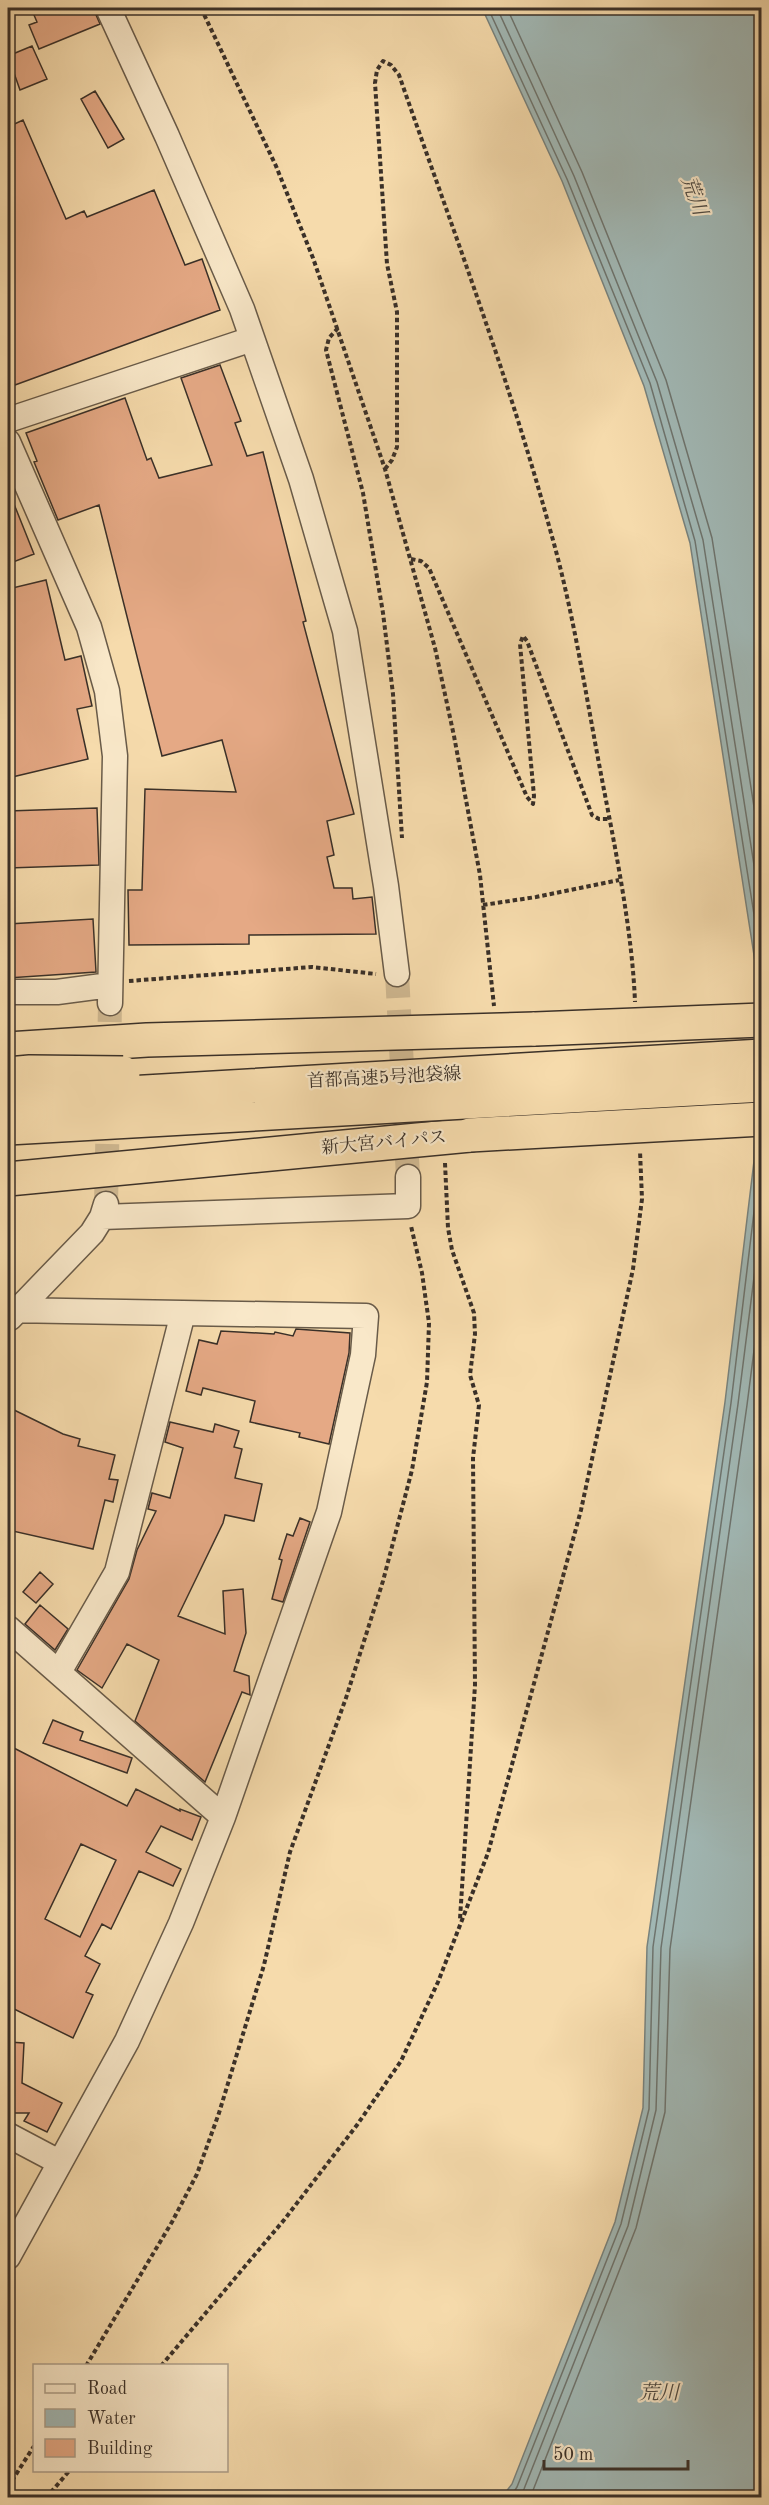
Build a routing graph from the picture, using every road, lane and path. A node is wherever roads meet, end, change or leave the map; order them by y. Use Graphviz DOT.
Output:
graph roads {
  1 [pos="108,8"];
  2 [pos="201,8"];
  3 [pos="338,328"];
  4 [pos="252,339"];
  5 [pos="8,420"];
  6 [pos="8,442"];
  7 [pos="385,469"];
  8 [pos="411,559"];
  9 [pos="610,819"];
  10 [pos="402,845"];
  11 [pos="619,880"];
  12 [pos="483,905"];
  13 [pos="398,974"];
  14 [pos="8,992"];
  15 [pos="110,994"];
  16 [pos="635,1005"];
  17 [pos="762,1020"];
  18 [pos="495,1032"];
  19 [pos="8,1049"];
  20 [pos="762,1056"];
  21 [pos="8,1074"];
  22 [pos="762,1085"];
  23 [pos="385,1092"];
  24 [pos="8,1100"];
  25 [pos="762,1119"];
  26 [pos="8,1128"];
  27 [pos="640,1142"];
  28 [pos="8,1151"];
  29 [pos="444,1162"];
  30 [pos="408,1177"];
  31 [pos="8,1179"];
  32 [pos="408,1206"];
  33 [pos="183,1313"];
  34 [pos="10,1314"];
  35 [pos="8,1628"];
  36 [pos="59,1672"];
  37 [pos="223,1817"];
  38 [pos="460,1925"];
  39 [pos="8,2135"];
  40 [pos="59,2162"];
  41 [pos="8,2257"];
  42 [pos="87,2364"];
  43 [pos="163,2364"];
  44 [pos="33,2448"];
  45 [pos="68,2472"];
  46 [pos="8,2487"];
  47 [pos="46,2498"];
  1 -- 4 [label="street"];
  2 -- 3 [label="path"];
  3 -- 7 [label="path"];
  3 -- 10 [label="path"];
  4 -- 5 [label="street"];
  4 -- 13 [label="street"];
  6 -- 15 [label="street"];
  7 -- 8 [label="path"];
  7 -- 9 [label="path"];
  8 -- 9 [label="path"];
  8 -- 12 [label="path"];
  9 -- 11 [label="path"];
  11 -- 12 [label="path"];
  11 -- 16 [label="path"];
  12 -- 18 [label="path"];
  13 -- 15 [label="path"];
  14 -- 15 [label="street"];
  17 -- 18 [label="highway, bridge"];
  18 -- 19 [label="highway"];
  20 -- 23 [label="highway, 首都高速5号池袋線, bridge"];
  21 -- 23 [label="highway, bridge"];
  22 -- 23 [label="highway, 首都高速5号池袋線, bridge"];
  23 -- 24 [label="highway, 首都高速5号池袋線, bridge"];
  23 -- 26 [label="highway, 首都高速5号池袋線, bridge"];
  23 -- 28 [label="highway, bridge"];
  25 -- 31 [label="highway, 新大宮バイパス, bridge"];
  27 -- 38 [label="path"];
  29 -- 38 [label="path"];
  30 -- 32 [label="street"];
  32 -- 34 [label="street"];
  32 -- 42 [label="path"];
  33 -- 34 [label="street"];
  33 -- 36 [label="street"];
  33 -- 37 [label="street"];
  35 -- 36 [label="street"];
  36 -- 37 [label="street"];
  37 -- 40 [label="street"];
  38 -- 43 [label="path"];
  39 -- 40 [label="street"];
  40 -- 41 [label="street"];
  44 -- 46 [label="path"];
  45 -- 47 [label="path"];
}
